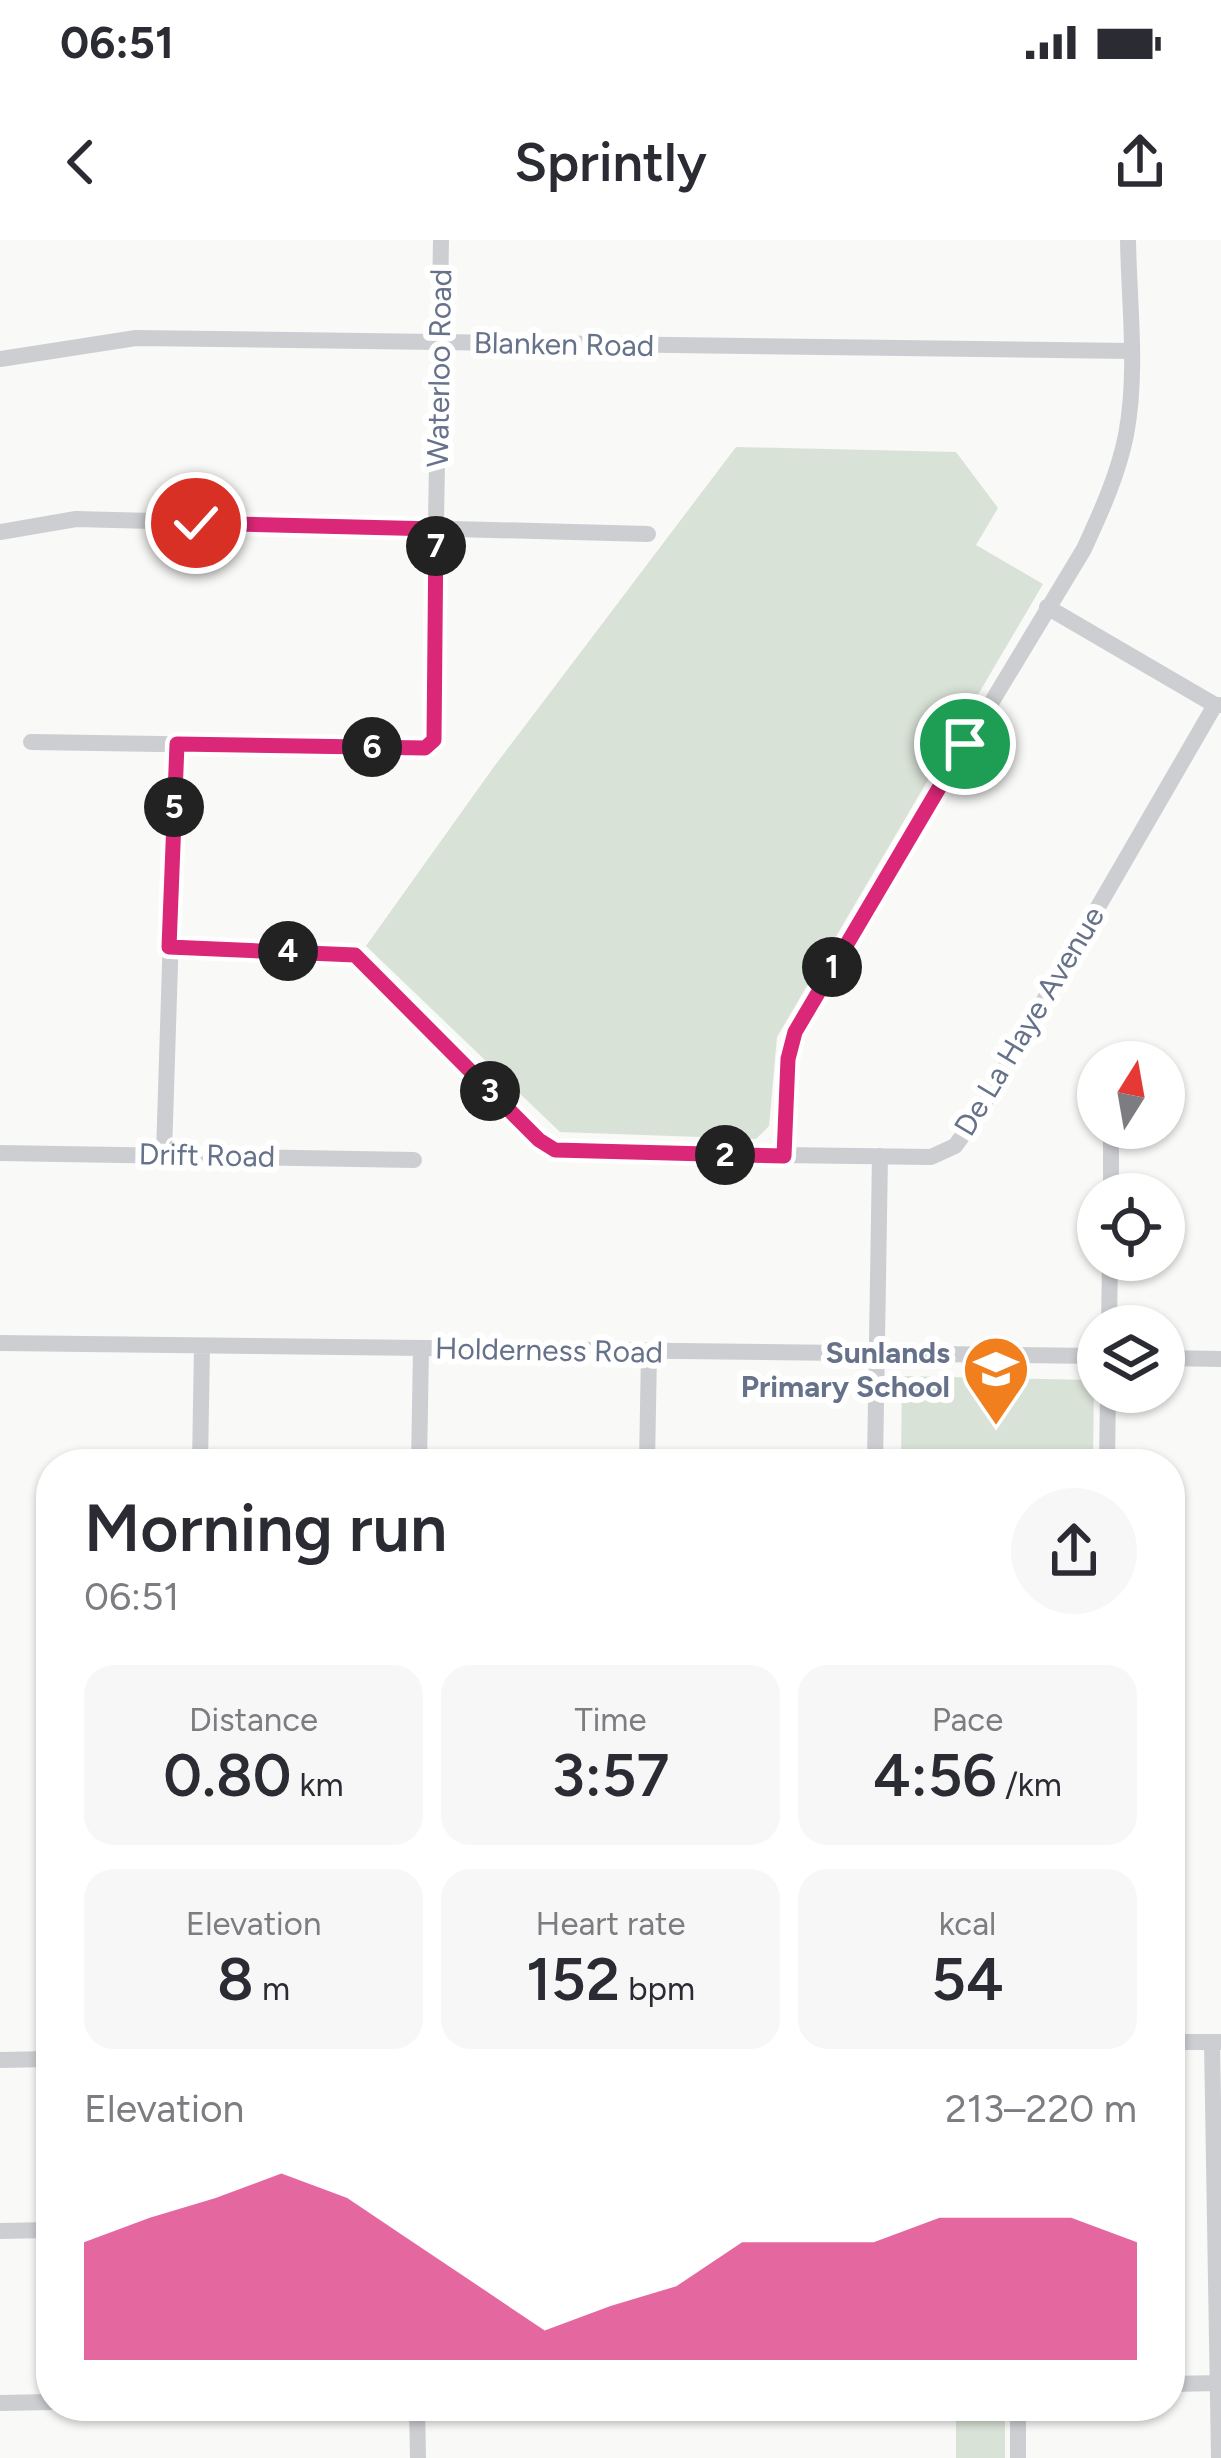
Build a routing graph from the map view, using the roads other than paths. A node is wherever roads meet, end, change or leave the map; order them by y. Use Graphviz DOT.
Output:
graph roads {
  1 [pos="441,240"];
  2 [pos="1128,240"];
  3 [pos="439,342"];
  4 [pos="1130,351"];
  5 [pos="0,359"];
  6 [pos="436,529"];
  7 [pos="0,532"];
  8 [pos="648,534"];
  9 [pos="1047,607"];
  10 [pos="1218,705"];
  11 [pos="31,742"];
  12 [pos="177,744"];
  13 [pos="169,947"];
  14 [pos="0,1153"];
  15 [pos="164,1153"];
  16 [pos="784,1156"];
  17 [pos="880,1156"];
  18 [pos="414,1160"];
  19 [pos="0,1343"];
  20 [pos="202,1346"];
  21 [pos="422,1348"];
  22 [pos="649,1352"];
  23 [pos="877,1354"];
  24 [pos="1077,1356"];
  25 [pos="1185,1358"];
  26 [pos="1221,1359"];
  27 [pos="1107,1413"];
  28 [pos="200,1449"];
  29 [pos="419,1449"];
  30 [pos="647,1449"];
  31 [pos="875,1449"];
  32 [pos="1106,1449"];
  33 [pos="1185,2042"];
  34 [pos="1216,2042"];
  35 [pos="36,2059"];
  36 [pos="0,2060"];
  37 [pos="1218,2215"];
  38 [pos="36,2230"];
  39 [pos="0,2231"];
  40 [pos="1219,2383"];
  41 [pos="1185,2384"];
  42 [pos="0,2402"];
  43 [pos="36,2402"];
  44 [pos="417,2421"];
  45 [pos="1018,2421"];
  46 [pos="418,2458"];
  47 [pos="1018,2458"];
  48 [pos="1219,2458"];
  1 -- 3 [label="street, Waterloo Road"];
  2 -- 4 [label="street"];
  3 -- 4 [label="street, Blanken Road"];
  3 -- 5 [label="street, Blanken Road"];
  3 -- 6 [label="street, Waterloo Road"];
  4 -- 9 [label="street"];
  6 -- 7 [label="street"];
  6 -- 8 [label="street"];
  6 -- 12 [label="street, Waterloo Road"];
  9 -- 10 [label="street"];
  9 -- 16 [label="street"];
  10 -- 17 [label="street, De La Haye Avenue"];
  11 -- 12 [label="street, Waterloo Road"];
  12 -- 13 [label="street"];
  13 -- 15 [label="street"];
  13 -- 16 [label="street, De La Haye Avenue"];
  14 -- 15 [label="street, Drift Road"];
  15 -- 18 [label="street, Drift Road"];
  16 -- 17 [label="street, De La Haye Avenue"];
  17 -- 23 [label="street"];
  19 -- 20 [label="street, Holderness Road"];
  20 -- 21 [label="street, Holderness Road"];
  20 -- 28 [label="street"];
  21 -- 22 [label="street, Holderness Road"];
  21 -- 29 [label="street"];
  22 -- 23 [label="street, Holderness Road"];
  22 -- 30 [label="street"];
  23 -- 24 [label="street, Holderness Road"];
  23 -- 31 [label="street"];
  25 -- 26 [label="street"];
  27 -- 32 [label="street"];
  33 -- 34 [label="street"];
  34 -- 37 [label="street"];
  35 -- 36 [label="street"];
  37 -- 40 [label="street"];
  38 -- 39 [label="street"];
  40 -- 41 [label="street"];
  40 -- 48 [label="street"];
  42 -- 43 [label="street"];
  44 -- 46 [label="street"];
  45 -- 47 [label="street"];
}
